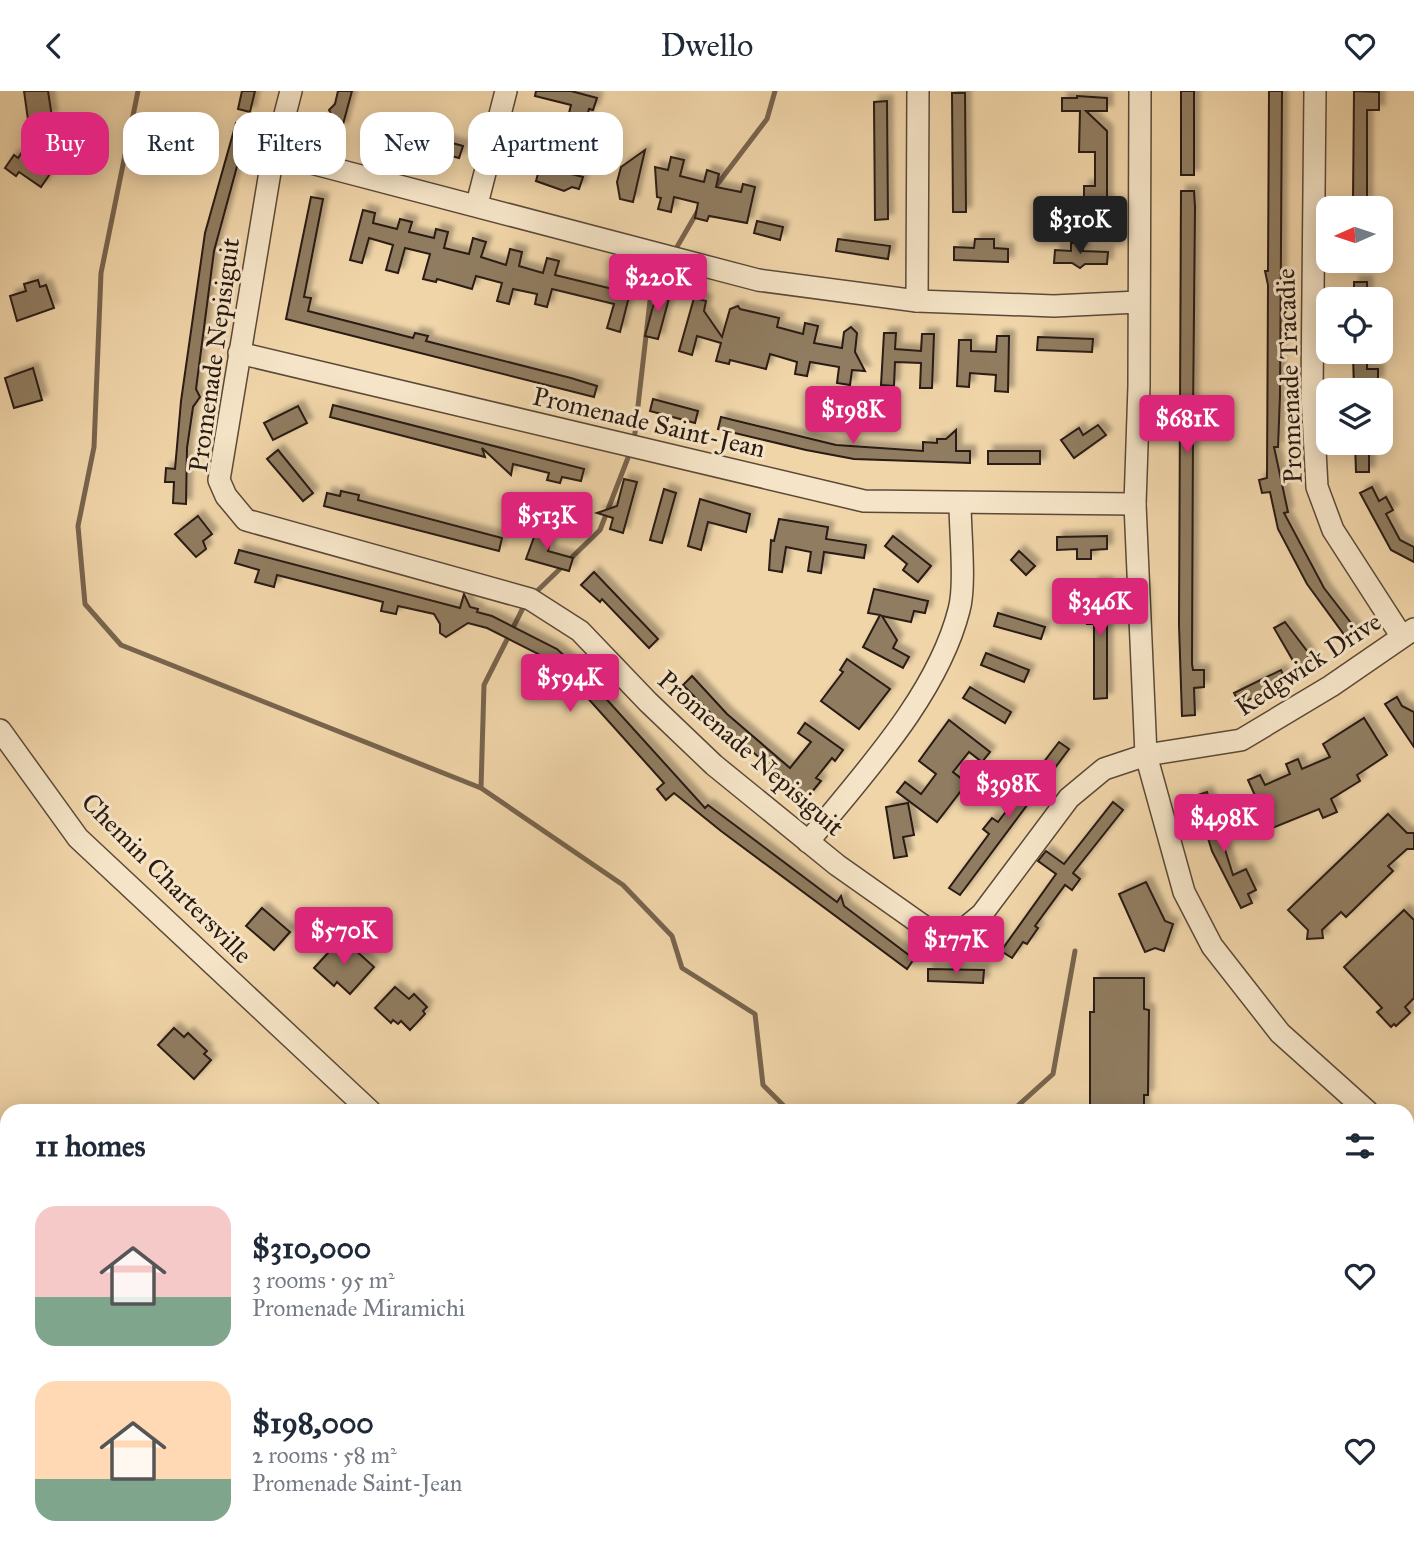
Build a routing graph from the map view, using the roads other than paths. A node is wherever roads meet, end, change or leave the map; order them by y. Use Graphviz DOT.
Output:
graph roads {
  1 [pos="291,91"];
  2 [pos="506,91"];
  3 [pos="918,91"];
  4 [pos="1140,91"];
  5 [pos="1315,91"];
  6 [pos="286,112"];
  7 [pos="346,171"];
  8 [pos="269,175"];
  9 [pos="477,204"];
  10 [pos="917,301"];
  11 [pos="1138,302"];
  12 [pos="239,353"];
  13 [pos="960,503"];
  14 [pos="1135,504"];
  15 [pos="1408,633"];
  16 [pos="0,730"];
  17 [pos="1146,755"];
  18 [pos="808,842"];
  19 [pos="363,1104"];
  20 [pos="1359,1104"];
  1 -- 6 [label="street, Promenade Nepisiguit"];
  2 -- 9 [label="street"];
  3 -- 10 [label="street"];
  4 -- 11 [label="street"];
  5 -- 15 [label="street, Promenade Tracadie"];
  7 -- 9 [label="street"];
  8 -- 12 [label="street, Promenade Nepisiguit"];
  9 -- 10 [label="street"];
  10 -- 11 [label="street"];
  11 -- 14 [label="street"];
  12 -- 13 [label="street, Promenade Saint-Jean"];
  12 -- 18 [label="street, Promenade Nepisiguit"];
  13 -- 14 [label="street, Promenade Saint-Jean"];
  13 -- 18 [label="street"];
  14 -- 17 [label="street"];
  15 -- 17 [label="street, Kedgwick Drive"];
  16 -- 19 [label="street, Chemin Chartersville"];
  17 -- 18 [label="street, Promenade Nepisiguit"];
  17 -- 20 [label="street"];
}
